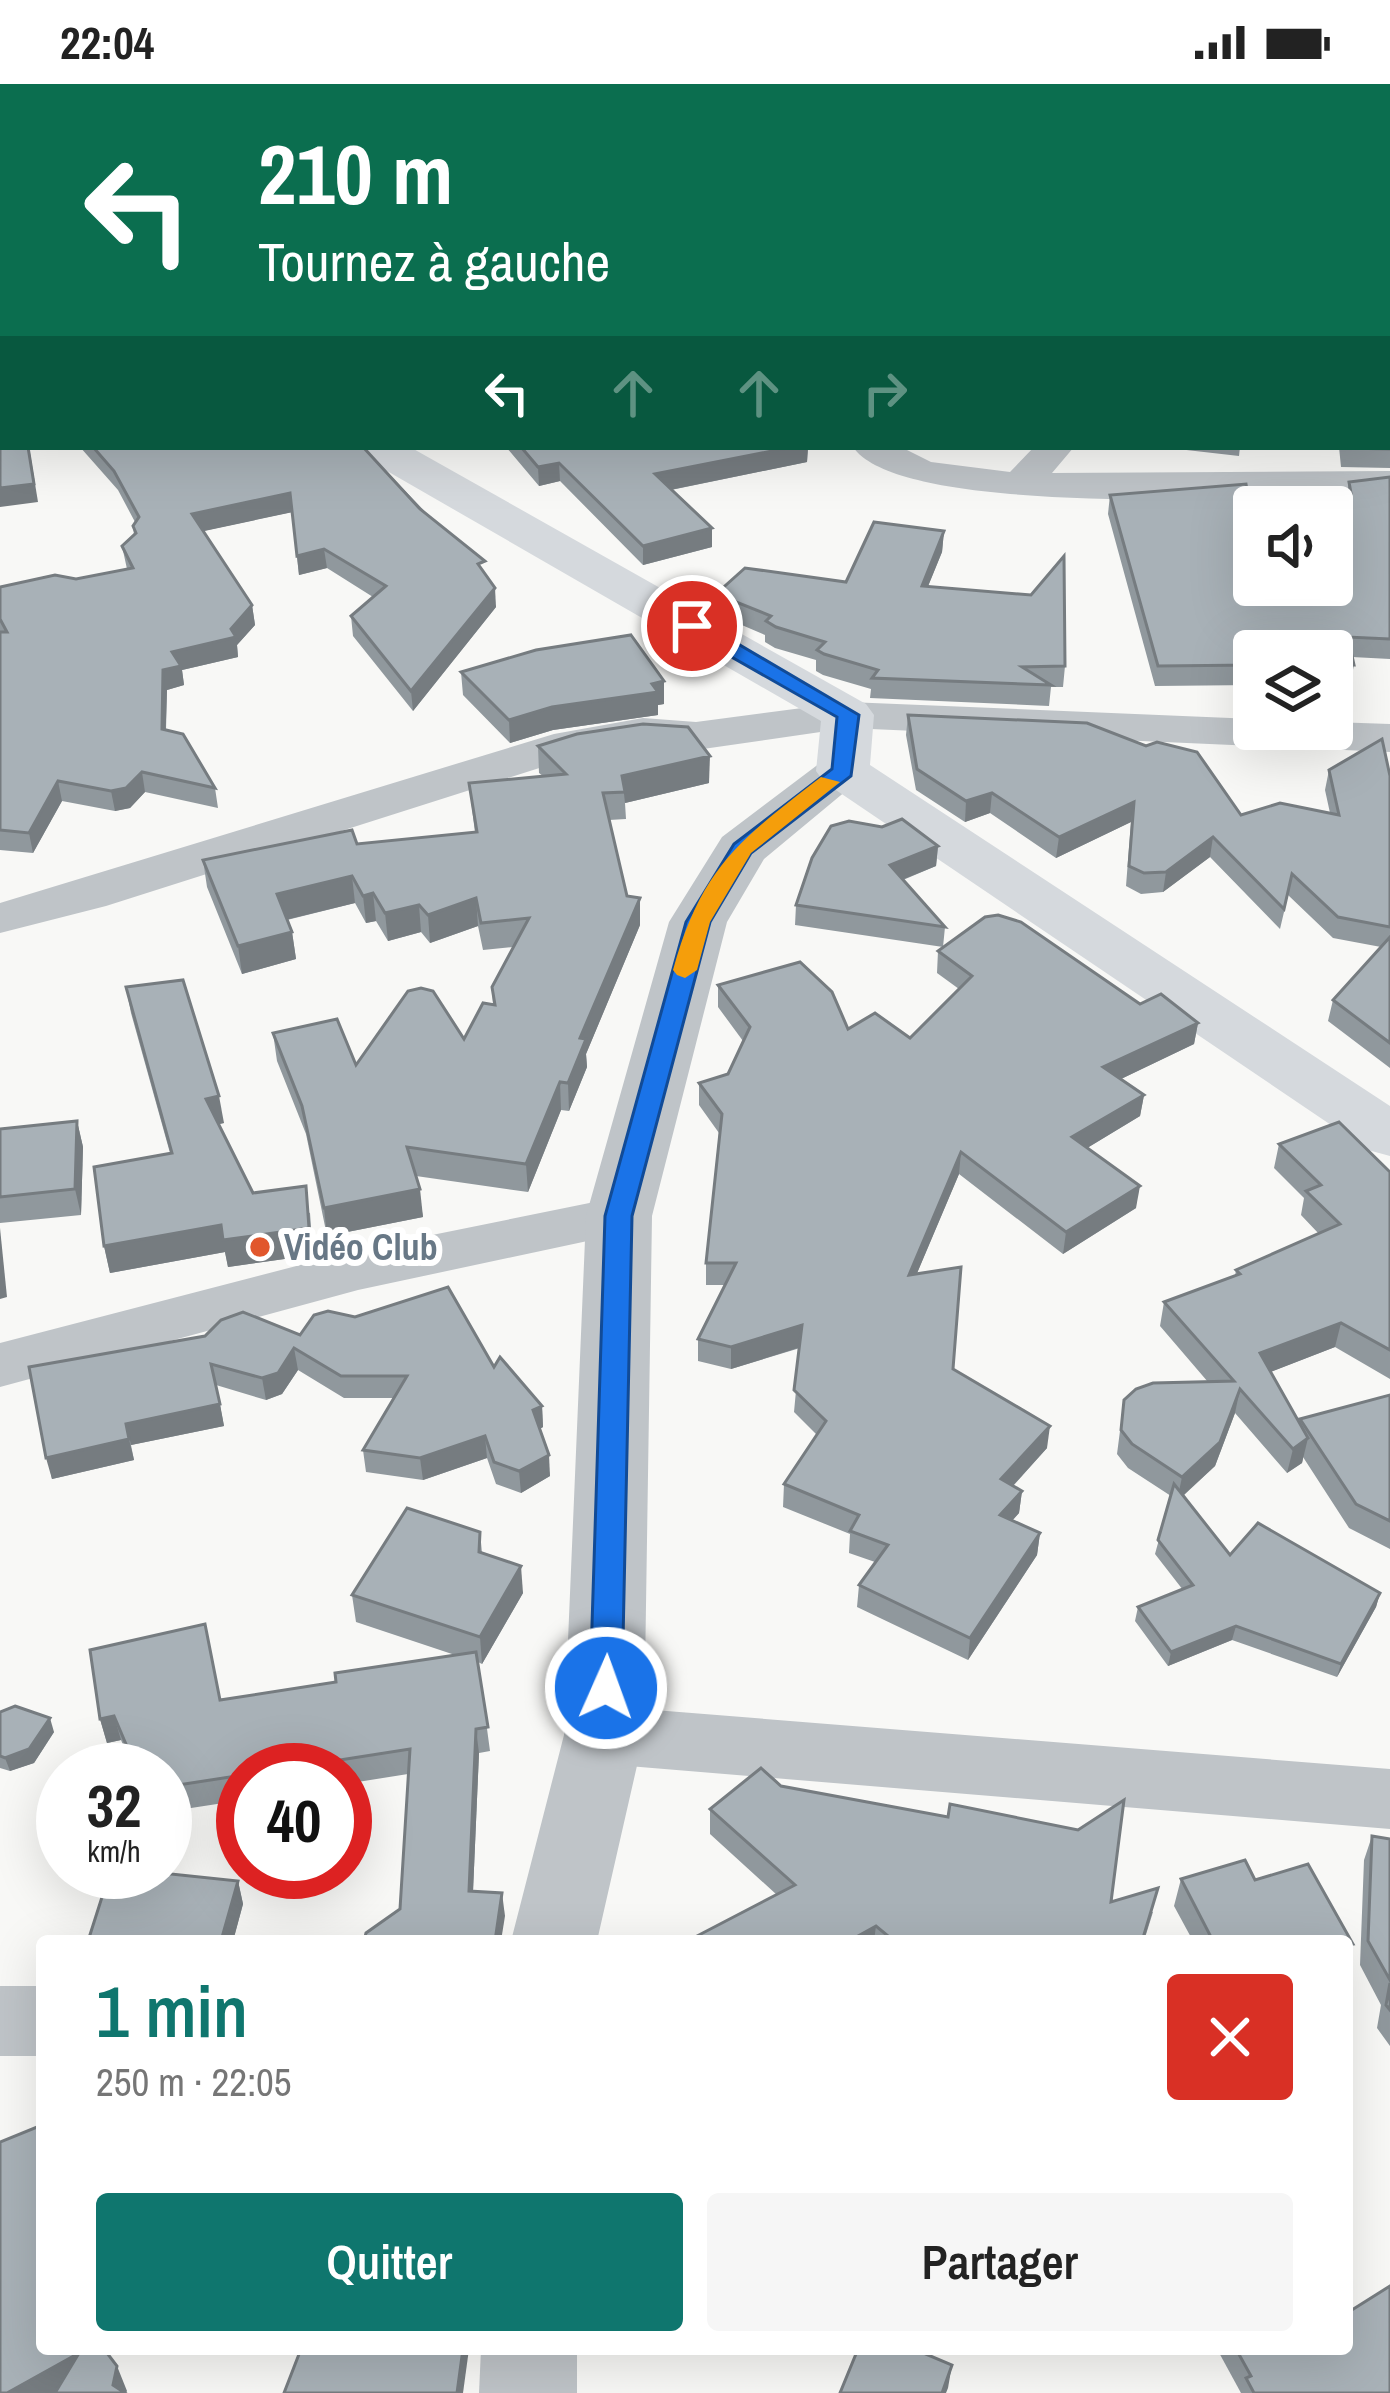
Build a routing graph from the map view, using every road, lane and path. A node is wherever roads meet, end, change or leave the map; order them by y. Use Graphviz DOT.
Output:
graph roads {
  1 [pos="383,450"];
  2 [pos="878,450"];
  3 [pos="1052,450"];
  4 [pos="1390,483"];
  5 [pos="1019,485"];
  6 [pos="1390,738"];
  7 [pos="846,743"];
  8 [pos="0,918"];
  9 [pos="1390,1135"];
  10 [pos="619,1216"];
  11 [pos="0,1364"];
  12 [pos="604,1735"];
  13 [pos="1390,1799"];
  14 [pos="555,1935"];
  15 [pos="0,2021"];
  16 [pos="36,2021"];
  17 [pos="529,2355"];
  18 [pos="528,2393"];
  1 -- 7 [label="main road"];
  2 -- 5 [label="street"];
  3 -- 5 [label="street"];
  4 -- 5 [label="street"];
  6 -- 7 [label="street"];
  7 -- 8 [label="street"];
  7 -- 9 [label="main road"];
  7 -- 10 [label="street"];
  10 -- 11 [label="street"];
  10 -- 12 [label="street"];
  12 -- 13 [label="street"];
  12 -- 14 [label="street"];
  15 -- 16 [label="street"];
  17 -- 18 [label="street"];
}
